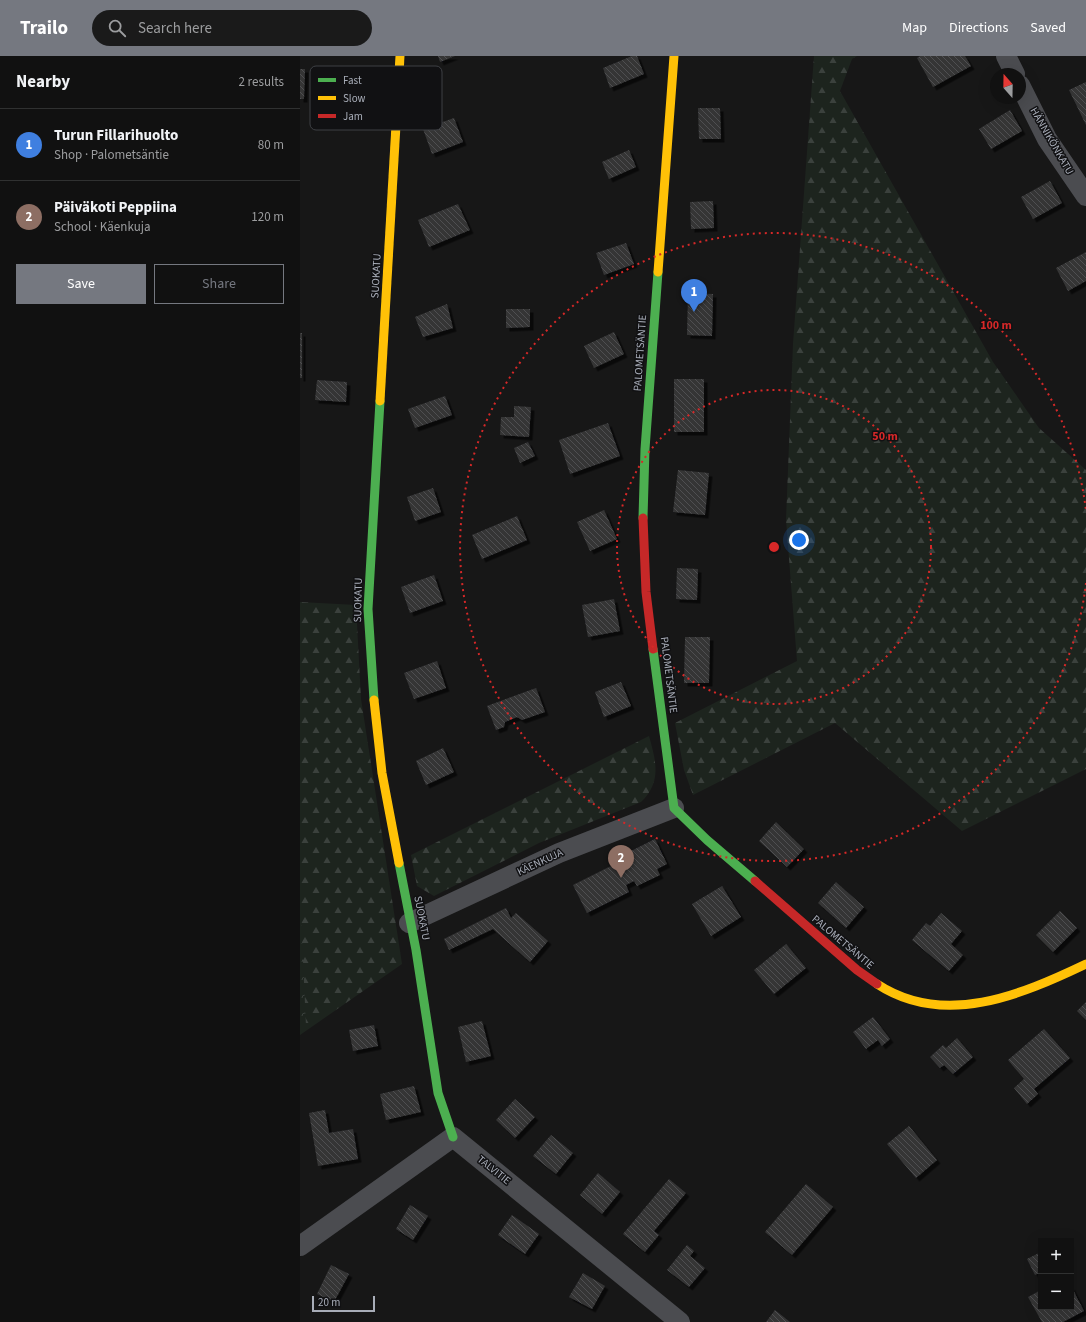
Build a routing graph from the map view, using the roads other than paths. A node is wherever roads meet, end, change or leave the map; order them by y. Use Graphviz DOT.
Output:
graph roads {
  1 [pos="400,56"];
  2 [pos="674,56"];
  3 [pos="1006,56"];
  4 [pos="399,66"];
  5 [pos="1012,68"];
  6 [pos="1026,97"];
  7 [pos="396,130"];
  8 [pos="1086,196"];
  9 [pos="674,808"];
  10 [pos="409,923"];
  11 [pos="1086,964"];
  12 [pos="453,1137"];
  13 [pos="300,1246"];
  14 [pos="680,1322"];
  1 -- 4 [label="street, SUOKATU"];
  2 -- 9 [label="street, PALOMETSÄNTIE"];
  3 -- 5 [label="street"];
  6 -- 8 [label="street, HÄNNIKÖNKATU"];
  7 -- 10 [label="street, SUOKATU"];
  9 -- 10 [label="street, KÄENKUJA"];
  9 -- 11 [label="street, PALOMETSÄNTIE"];
  10 -- 12 [label="street, SUOKATU"];
  12 -- 13 [label="street"];
  12 -- 14 [label="street, TALVITIE"];
}
